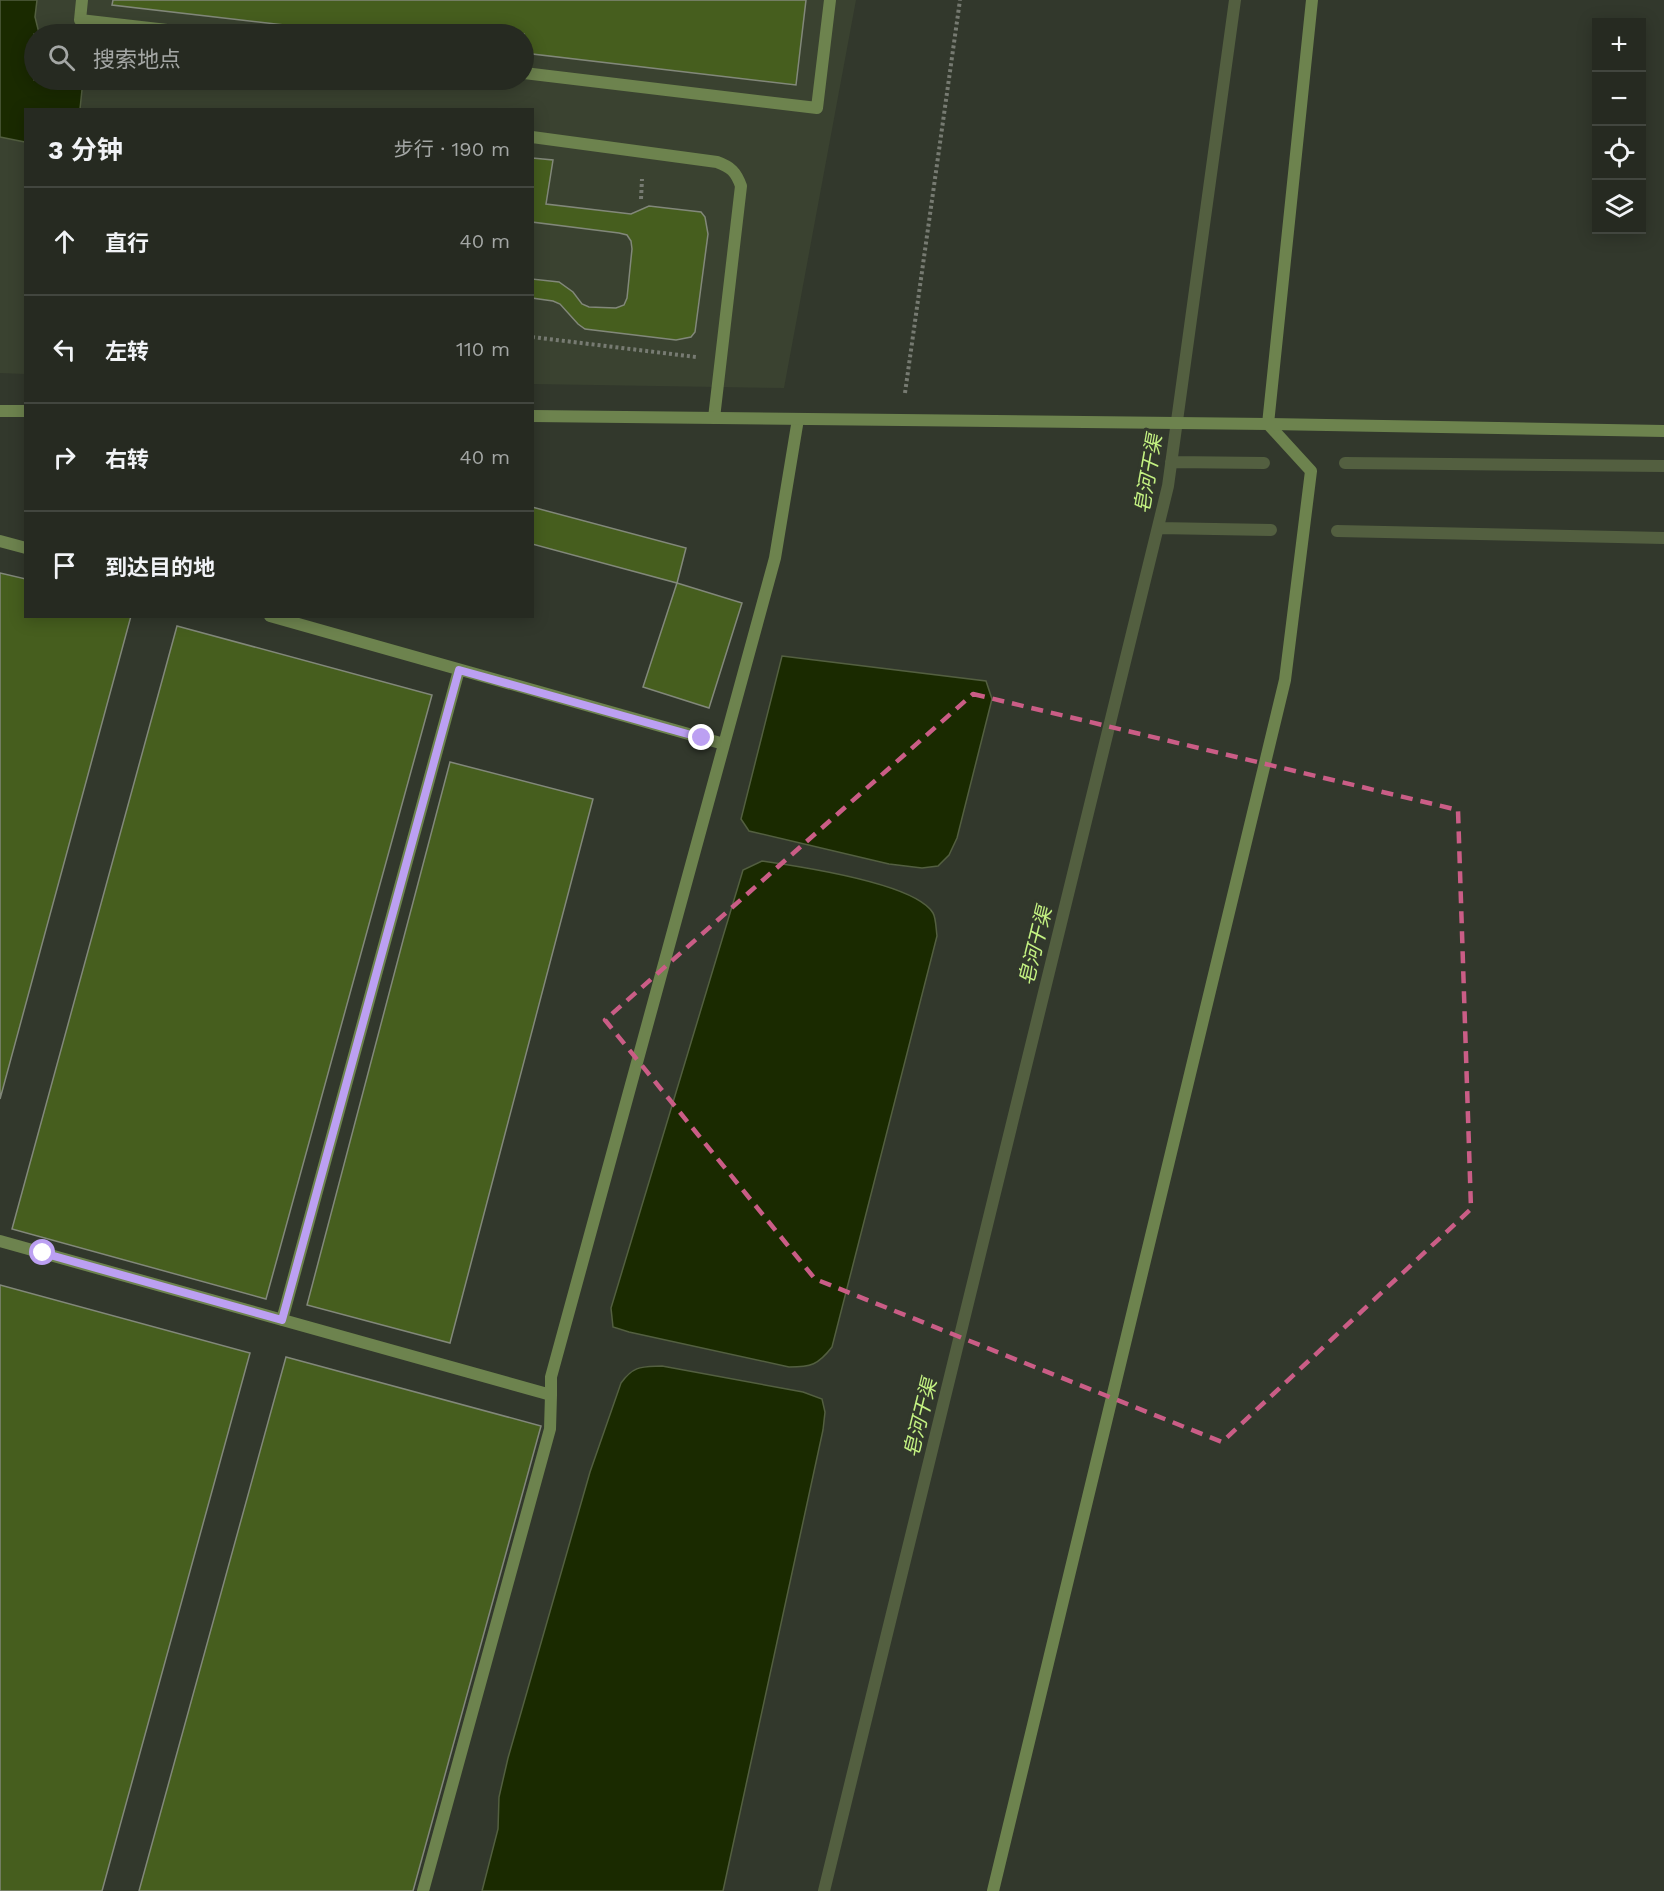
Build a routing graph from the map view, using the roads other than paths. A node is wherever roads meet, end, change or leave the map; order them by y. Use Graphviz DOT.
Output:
graph roads {
  1 [pos="82,0"];
  2 [pos="830,0"];
  3 [pos="1311,0"];
  4 [pos="115,24"];
  5 [pos="534,74"];
  6 [pos="534,137"];
  7 [pos="0,411"];
  8 [pos="24,411"];
  9 [pos="534,417"];
  10 [pos="714,418"];
  11 [pos="798,419"];
  12 [pos="1268,424"];
  13 [pos="1664,431"];
  14 [pos="0,541"];
  15 [pos="24,547"];
  16 [pos="277,618"];
  17 [pos="459,670"];
  18 [pos="724,744"];
  19 [pos="0,1241"];
  20 [pos="282,1320"];
  21 [pos="551,1395"];
  22 [pos="423,1891"];
  23 [pos="993,1891"];
  1 -- 4 [label="street"];
  2 -- 5 [label="street"];
  3 -- 12 [label="street"];
  6 -- 10 [label="street"];
  7 -- 8 [label="street"];
  9 -- 10 [label="street"];
  10 -- 11 [label="street"];
  11 -- 12 [label="street"];
  11 -- 18 [label="street"];
  12 -- 13 [label="street"];
  12 -- 23 [label="street"];
  14 -- 15 [label="street"];
  16 -- 17 [label="street"];
  17 -- 18 [label="street"];
  17 -- 20 [label="street"];
  18 -- 21 [label="street"];
  19 -- 20 [label="street"];
  20 -- 21 [label="street"];
  21 -- 22 [label="street"];
}
